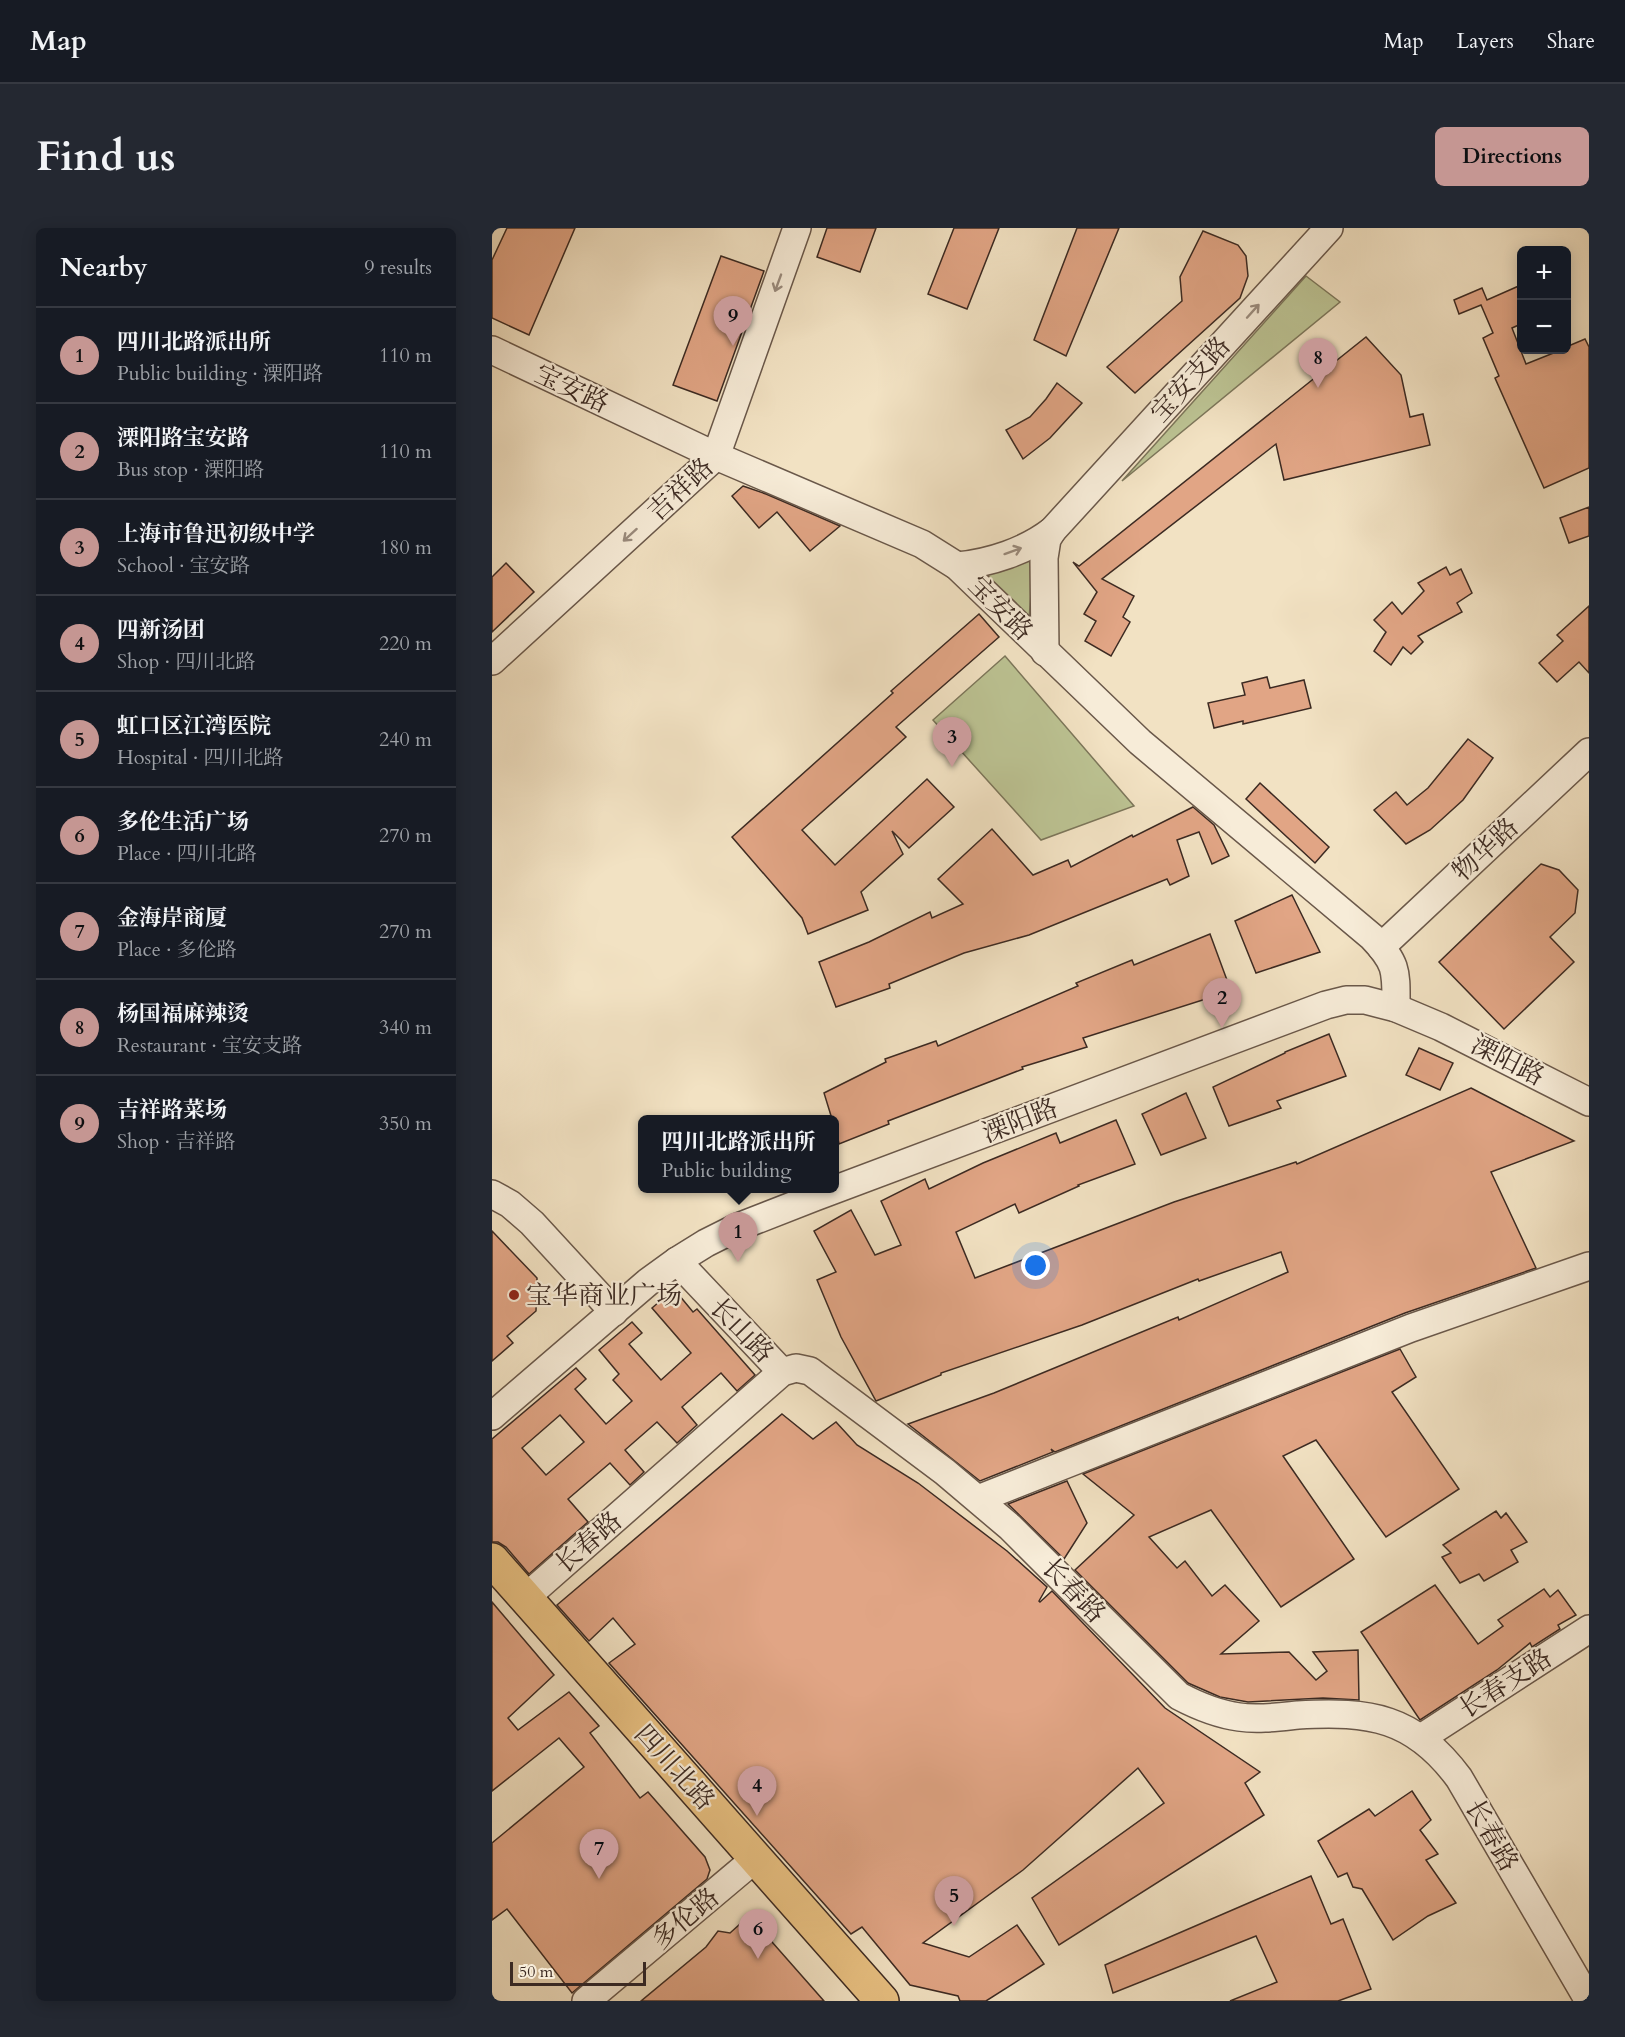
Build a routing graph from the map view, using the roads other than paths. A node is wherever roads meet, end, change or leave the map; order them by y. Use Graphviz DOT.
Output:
graph roads {
  1 [pos="797,228"];
  2 [pos="1329,228"];
  3 [pos="492,350"];
  4 [pos="716,456"];
  5 [pos="1052,531"];
  6 [pos="957,566"];
  7 [pos="1045,652"];
  8 [pos="492,661"];
  9 [pos="1589,752"];
  10 [pos="1381,947"];
  11 [pos="1396,1008"];
  12 [pos="1589,1102"];
  13 [pos="839,1188"];
  14 [pos="826,1193"];
  15 [pos="492,1194"];
  16 [pos="676,1262"];
  17 [pos="1589,1266"];
  18 [pos="614,1312"];
  19 [pos="782,1372"];
  20 [pos="492,1416"];
  21 [pos="978,1499"];
  22 [pos="492,1560"];
  23 [pos="525,1598"];
  24 [pos="1589,1629"];
  25 [pos="1421,1738"];
  26 [pos="756,1858"];
  27 [pos="586,2001"];
  28 [pos="882,2001"];
  29 [pos="1589,2001"];
  1 -- 4 [label="street, 吉祥路, one-way"];
  5 -- 2 [label="street, 宝安支路, one-way"];
  3 -- 4 [label="street, 宝安路"];
  4 -- 6 [label="street, 宝安路"];
  4 -- 8 [label="street, 吉祥路, one-way"];
  6 -- 5 [label="street, 宝安支路, one-way"];
  5 -- 7 [label="street, 宝安支路"];
  6 -- 7 [label="street, 宝安路"];
  7 -- 10 [label="street, 宝安路"];
  9 -- 10 [label="street, 物华路"];
  10 -- 11 [label="street, 宝安路"];
  11 -- 12 [label="street, 溧阳路"];
  11 -- 13 [label="street, 溧阳路"];
  14 -- 16 [label="street, 溧阳路"];
  15 -- 18 [label="street"];
  16 -- 18 [label="street, 溧阳路"];
  16 -- 19 [label="street, 长山路"];
  17 -- 21 [label="street"];
  18 -- 20 [label="street, 溧阳路"];
  19 -- 21 [label="street, 长春路"];
  19 -- 23 [label="street, 长春路"];
  21 -- 25 [label="street, 长春路"];
  22 -- 23 [label="main road, 四川北路"];
  23 -- 26 [label="main road, 四川北路"];
  24 -- 25 [label="street, 长春支路"];
  25 -- 29 [label="street, 长春路"];
  26 -- 27 [label="street, 多伦路"];
  26 -- 28 [label="main road, 四川北路"];
}
